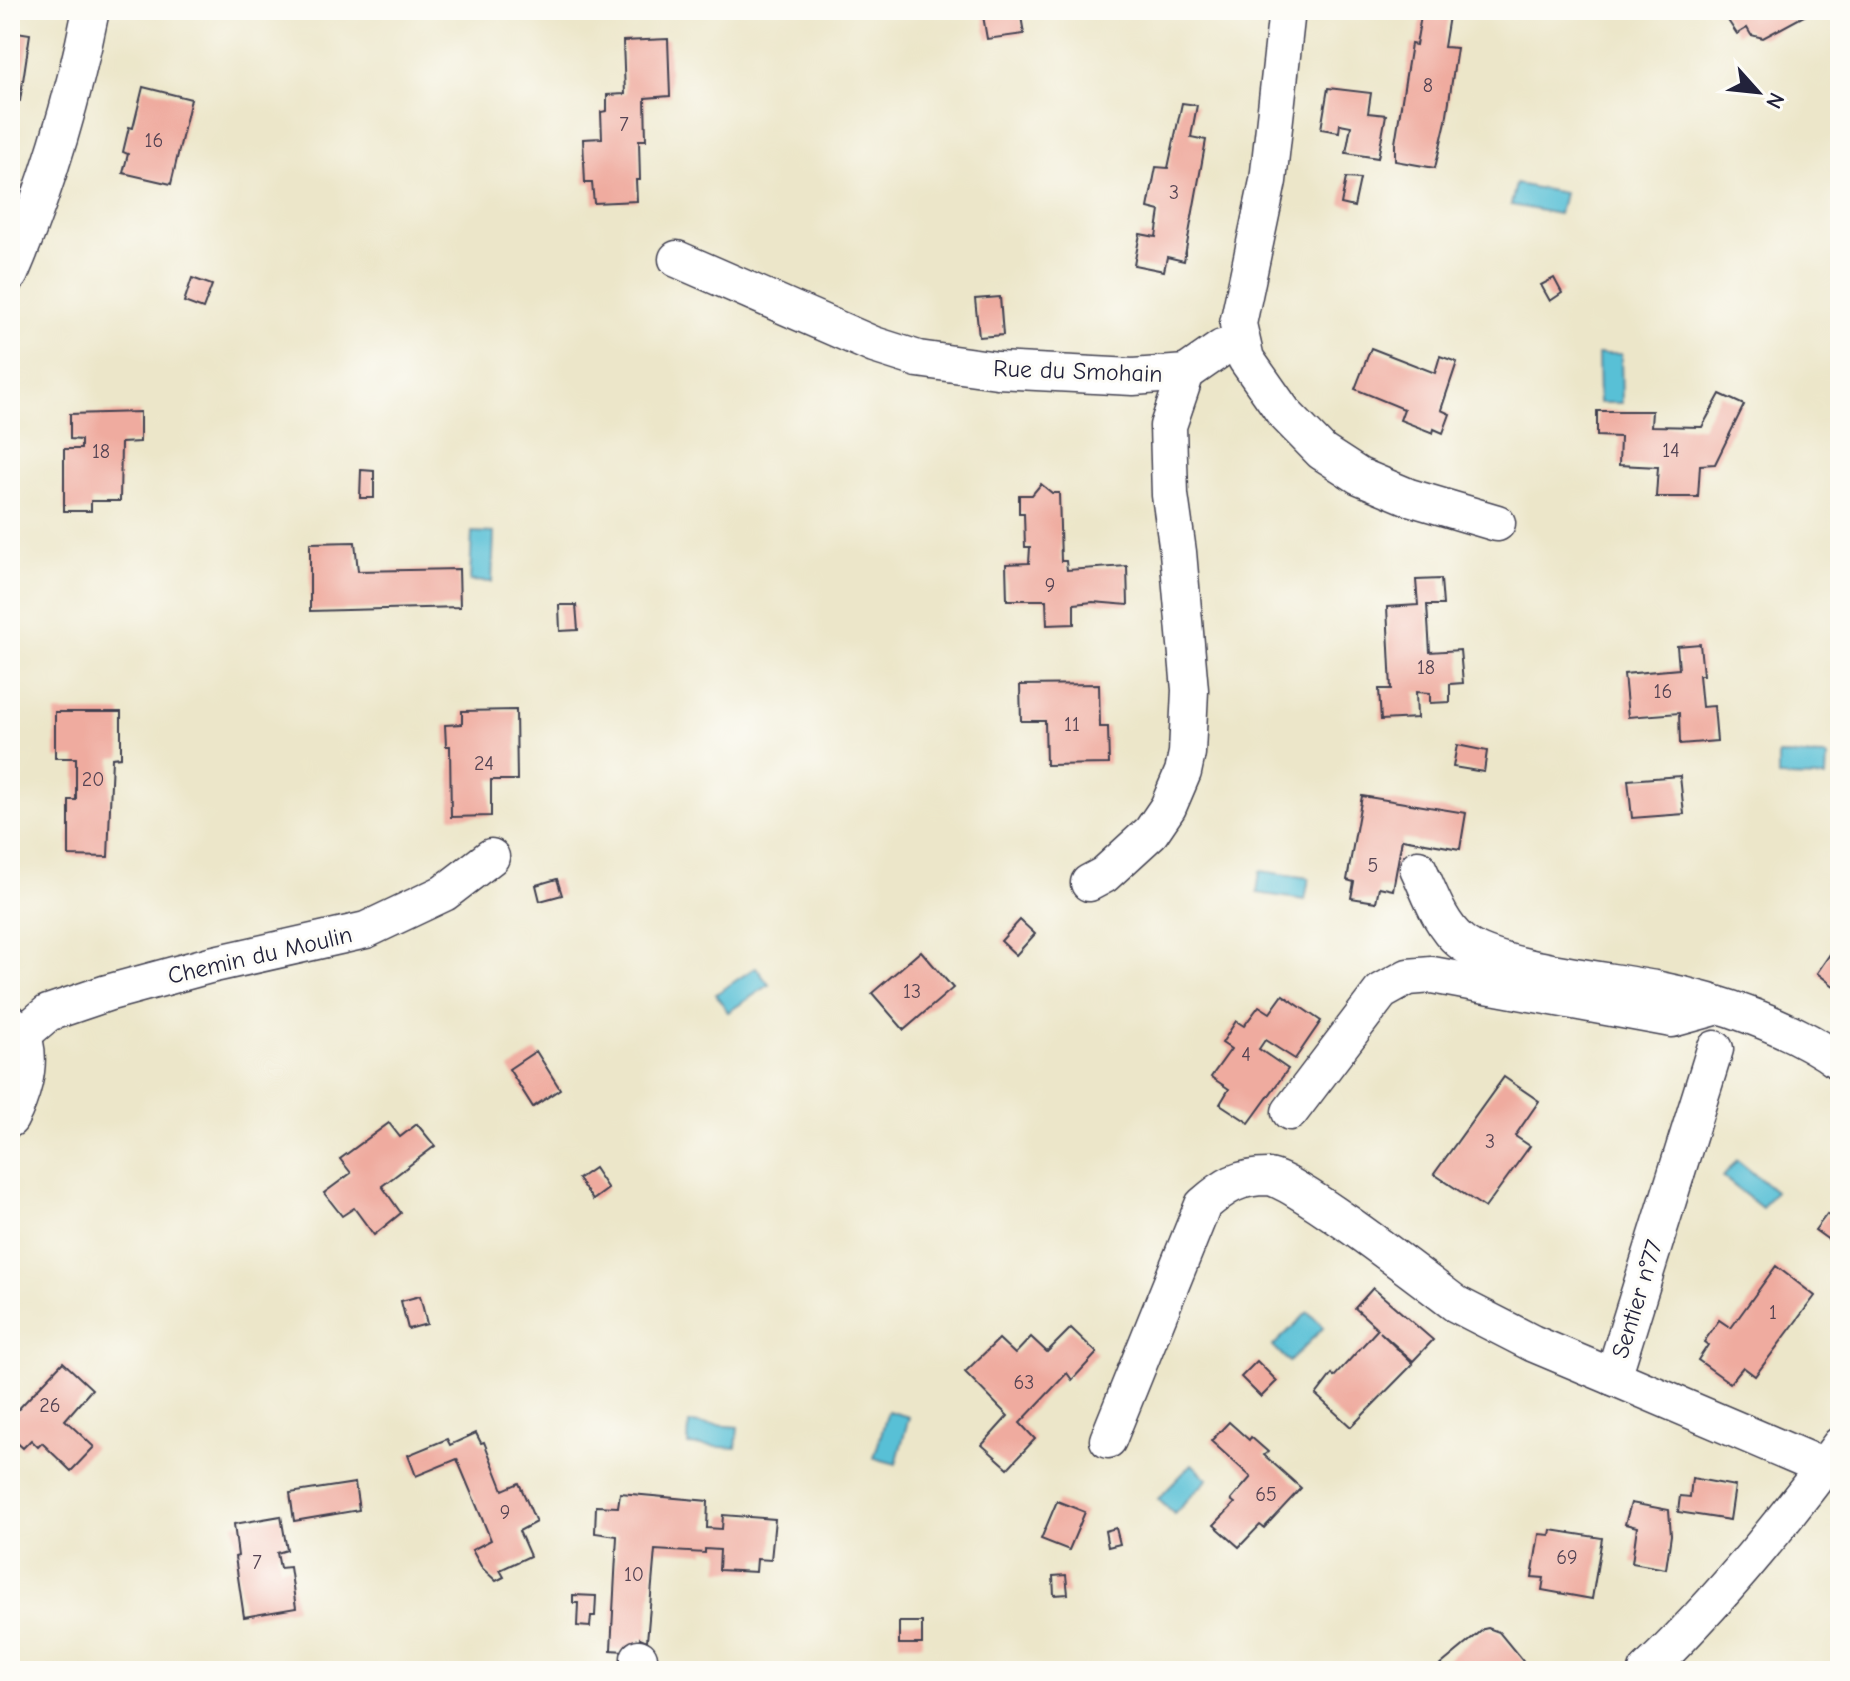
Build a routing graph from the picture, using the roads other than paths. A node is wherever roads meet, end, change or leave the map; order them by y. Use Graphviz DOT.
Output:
graph roads {
  1 [pos="91,10"];
  2 [pos="1287,10"];
  3 [pos="677,259"];
  4 [pos="10,274"];
  5 [pos="1242,344"];
  6 [pos="1186,373"];
  7 [pos="1497,523"];
  8 [pos="491,857"];
  9 [pos="1418,868"];
  10 [pos="1089,883"];
  11 [pos="1719,1006"];
  12 [pos="15,1029"];
  13 [pos="1715,1049"];
  14 [pos="1840,1062"];
  15 [pos="1290,1112"];
  16 [pos="10,1119"];
  17 [pos="1613,1377"];
  18 [pos="1108,1440"];
  19 [pos="1832,1456"];
  20 [pos="1647,1671"];
  1 -- 4 [label="street"];
  2 -- 5 [label="street"];
  3 -- 6 [label="street, Rue du Smohain"];
  5 -- 6 [label="street"];
  5 -- 7 [label="street"];
  6 -- 10 [label="street, Rue du Smohain"];
  8 -- 12 [label="street, Chemin du Moulin"];
  9 -- 11 [label="street"];
  11 -- 14 [label="street"];
  11 -- 15 [label="street"];
  12 -- 16 [label="street, Chemin du Moulin"];
  13 -- 17 [label="street, Sentier n°77"];
  17 -- 18 [label="street"];
  17 -- 19 [label="street, Sentier n°77"];
  19 -- 20 [label="street"];
}
